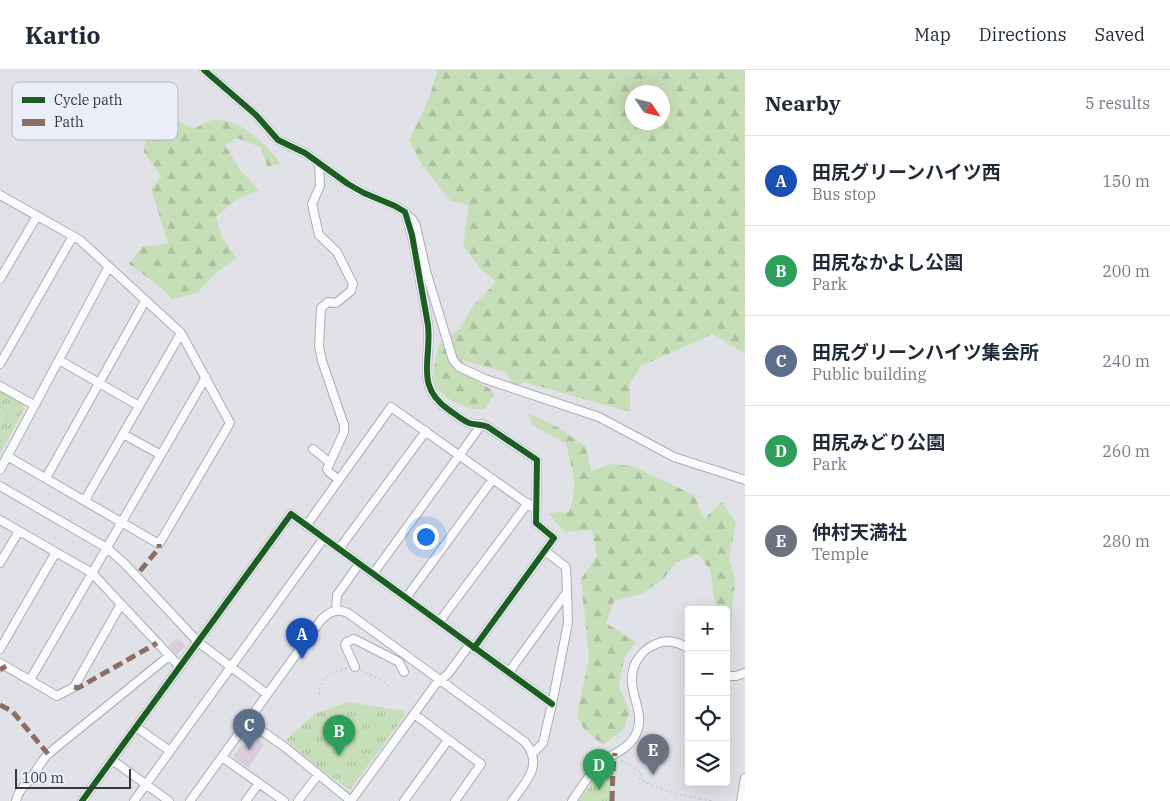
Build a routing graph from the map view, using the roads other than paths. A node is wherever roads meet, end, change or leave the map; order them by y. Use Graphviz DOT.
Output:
graph roads {
  1 [pos="204,70"];
  2 [pos="320,163"];
  3 [pos="0,195"];
  4 [pos="407,215"];
  5 [pos="37,216"];
  6 [pos="74,236"];
  7 [pos="108,268"];
  8 [pos="0,279"];
  9 [pos="145,301"];
  10 [pos="181,333"];
  11 [pos="59,360"];
  12 [pos="0,364"];
  13 [pos="206,377"];
  14 [pos="99,383"];
  15 [pos="0,386"];
  16 [pos="34,405"];
  17 [pos="139,406"];
  18 [pos="482,424"];
  19 [pos="426,431"];
  20 [pos="123,434"];
  21 [pos="313,449"];
  22 [pos="161,455"];
  23 [pos="459,455"];
  24 [pos="8,456"];
  25 [pos="330,463"];
  26 [pos="0,470"];
  27 [pos="46,478"];
  28 [pos="493,479"];
  29 [pos="339,480"];
  30 [pos="745,480"];
  31 [pos="0,486"];
  32 [pos="85,500"];
  33 [pos="528,503"];
  34 [pos="535,509"];
  35 [pos="0,520"];
  36 [pos="122,522"];
  37 [pos="306,526"];
  38 [pos="19,531"];
  39 [pos="324,538"];
  40 [pos="107,548"];
  41 [pos="339,550"];
  42 [pos="545,551"];
  43 [pos="56,552"];
  44 [pos="0,563"];
  45 [pos="359,564"];
  46 [pos="92,573"];
  47 [pos="373,574"];
  48 [pos="566,592"];
  49 [pos="406,598"];
  50 [pos="121,604"];
  51 [pos="336,610"];
  52 [pos="439,622"];
  53 [pos="198,642"];
  54 [pos="472,646"];
  55 [pos="685,647"];
  56 [pos="0,649"];
  57 [pos="169,656"];
  58 [pos="0,663"];
  59 [pos="180,667"];
  60 [pos="231,667"];
  61 [pos="355,667"];
  62 [pos="404,672"];
  63 [pos="508,672"];
  64 [pos="745,673"];
  65 [pos="730,676"];
  66 [pos="30,680"];
  67 [pos="441,680"];
  68 [pos="267,694"];
  69 [pos="552,704"];
  70 [pos="414,714"];
  71 [pos="248,721"];
  72 [pos="136,727"];
  73 [pos="448,740"];
  74 [pos="170,751"];
  75 [pos="532,754"];
  76 [pos="222,757"];
  77 [pos="112,760"];
  78 [pos="318,775"];
  79 [pos="745,778"];
  80 [pos="259,783"];
  81 [pos="146,784"];
  82 [pos="16,801"];
  83 [pos="82,801"];
  84 [pos="134,801"];
  85 [pos="169,801"];
  86 [pos="190,801"];
  87 [pos="246,801"];
  88 [pos="284,801"];
  89 [pos="298,801"];
  90 [pos="351,801"];
  91 [pos="404,801"];
  92 [pos="455,801"];
  93 [pos="512,801"];
  94 [pos="572,801"];
  95 [pos="741,801"];
  1 -- 2 [label="street"];
  2 -- 4 [label="street"];
  2 -- 25 [label="street"];
  3 -- 5 [label="street"];
  4 -- 18 [label="street"];
  4 -- 30 [label="street"];
  5 -- 6 [label="street"];
  5 -- 8 [label="street"];
  6 -- 7 [label="street"];
  6 -- 12 [label="street"];
  7 -- 9 [label="street"];
  7 -- 11 [label="street"];
  9 -- 10 [label="street"];
  9 -- 14 [label="street"];
  10 -- 13 [label="street"];
  10 -- 17 [label="street"];
  11 -- 14 [label="street"];
  11 -- 16 [label="street"];
  13 -- 22 [label="street"];
  13 -- 36 [label="street"];
  14 -- 17 [label="street"];
  14 -- 27 [label="street"];
  15 -- 16 [label="street"];
  16 -- 24 [label="street"];
  17 -- 20 [label="street"];
  18 -- 23 [label="street"];
  18 -- 34 [label="street"];
  19 -- 23 [label="street"];
  19 -- 29 [label="street"];
  19 -- 41 [label="street"];
  20 -- 22 [label="street"];
  20 -- 32 [label="street"];
  21 -- 25 [label="street"];
  22 -- 36 [label="street"];
  23 -- 28 [label="street"];
  23 -- 47 [label="street"];
  24 -- 26 [label="street"];
  24 -- 27 [label="street"];
  25 -- 29 [label="street"];
  27 -- 32 [label="street"];
  28 -- 33 [label="street"];
  28 -- 49 [label="street"];
  29 -- 37 [label="street"];
  31 -- 40 [label="street"];
  32 -- 36 [label="street"];
  33 -- 34 [label="street"];
  33 -- 52 [label="street"];
  34 -- 42 [label="street"];
  35 -- 38 [label="street"];
  36 -- 40 [label="street"];
  37 -- 39 [label="street"];
  37 -- 53 [label="street"];
  38 -- 43 [label="street"];
  38 -- 44 [label="street"];
  39 -- 41 [label="street"];
  39 -- 60 [label="street"];
  40 -- 46 [label="street"];
  40 -- 53 [label="street"];
  41 -- 45 [label="street"];
  42 -- 48 [label="street"];
  42 -- 54 [label="street"];
  43 -- 46 [label="street"];
  43 -- 56 [label="street"];
  45 -- 47 [label="street"];
  45 -- 51 [label="street"];
  46 -- 50 [label="street"];
  46 -- 66 [label="street"];
  47 -- 49 [label="street"];
  48 -- 63 [label="street"];
  48 -- 69 [label="street"];
  49 -- 52 [label="street"];
  50 -- 57 [label="street"];
  50 -- 66 [label="street"];
  51 -- 67 [label="street"];
  51 -- 68 [label="street"];
  52 -- 54 [label="street"];
  53 -- 59 [label="street"];
  53 -- 60 [label="street"];
  54 -- 63 [label="street"];
  54 -- 67 [label="street"];
  55 -- 94 [label="street"];
  57 -- 59 [label="street"];
  57 -- 82 [label="street"];
  58 -- 66 [label="street"];
  59 -- 72 [label="street"];
  60 -- 68 [label="street"];
  60 -- 74 [label="street"];
  61 -- 62 [label="street"];
  63 -- 69 [label="street"];
  64 -- 65 [label="street"];
  67 -- 70 [label="street"];
  67 -- 75 [label="street"];
  68 -- 71 [label="street"];
  69 -- 75 [label="street"];
  70 -- 73 [label="street"];
  70 -- 90 [label="street"];
  71 -- 76 [label="street"];
  71 -- 78 [label="street"];
  72 -- 74 [label="street"];
  72 -- 77 [label="street"];
  73 -- 91 [label="street"];
  73 -- 92 [label="street"];
  74 -- 81 [label="street"];
  75 -- 93 [label="street"];
  76 -- 80 [label="street"];
  76 -- 86 [label="street"];
  77 -- 81 [label="street"];
  77 -- 83 [label="street"];
  78 -- 89 [label="street"];
  78 -- 90 [label="street"];
  79 -- 95 [label="street"];
  80 -- 87 [label="street"];
  80 -- 88 [label="street"];
  81 -- 84 [label="street"];
  81 -- 85 [label="street"];
}
